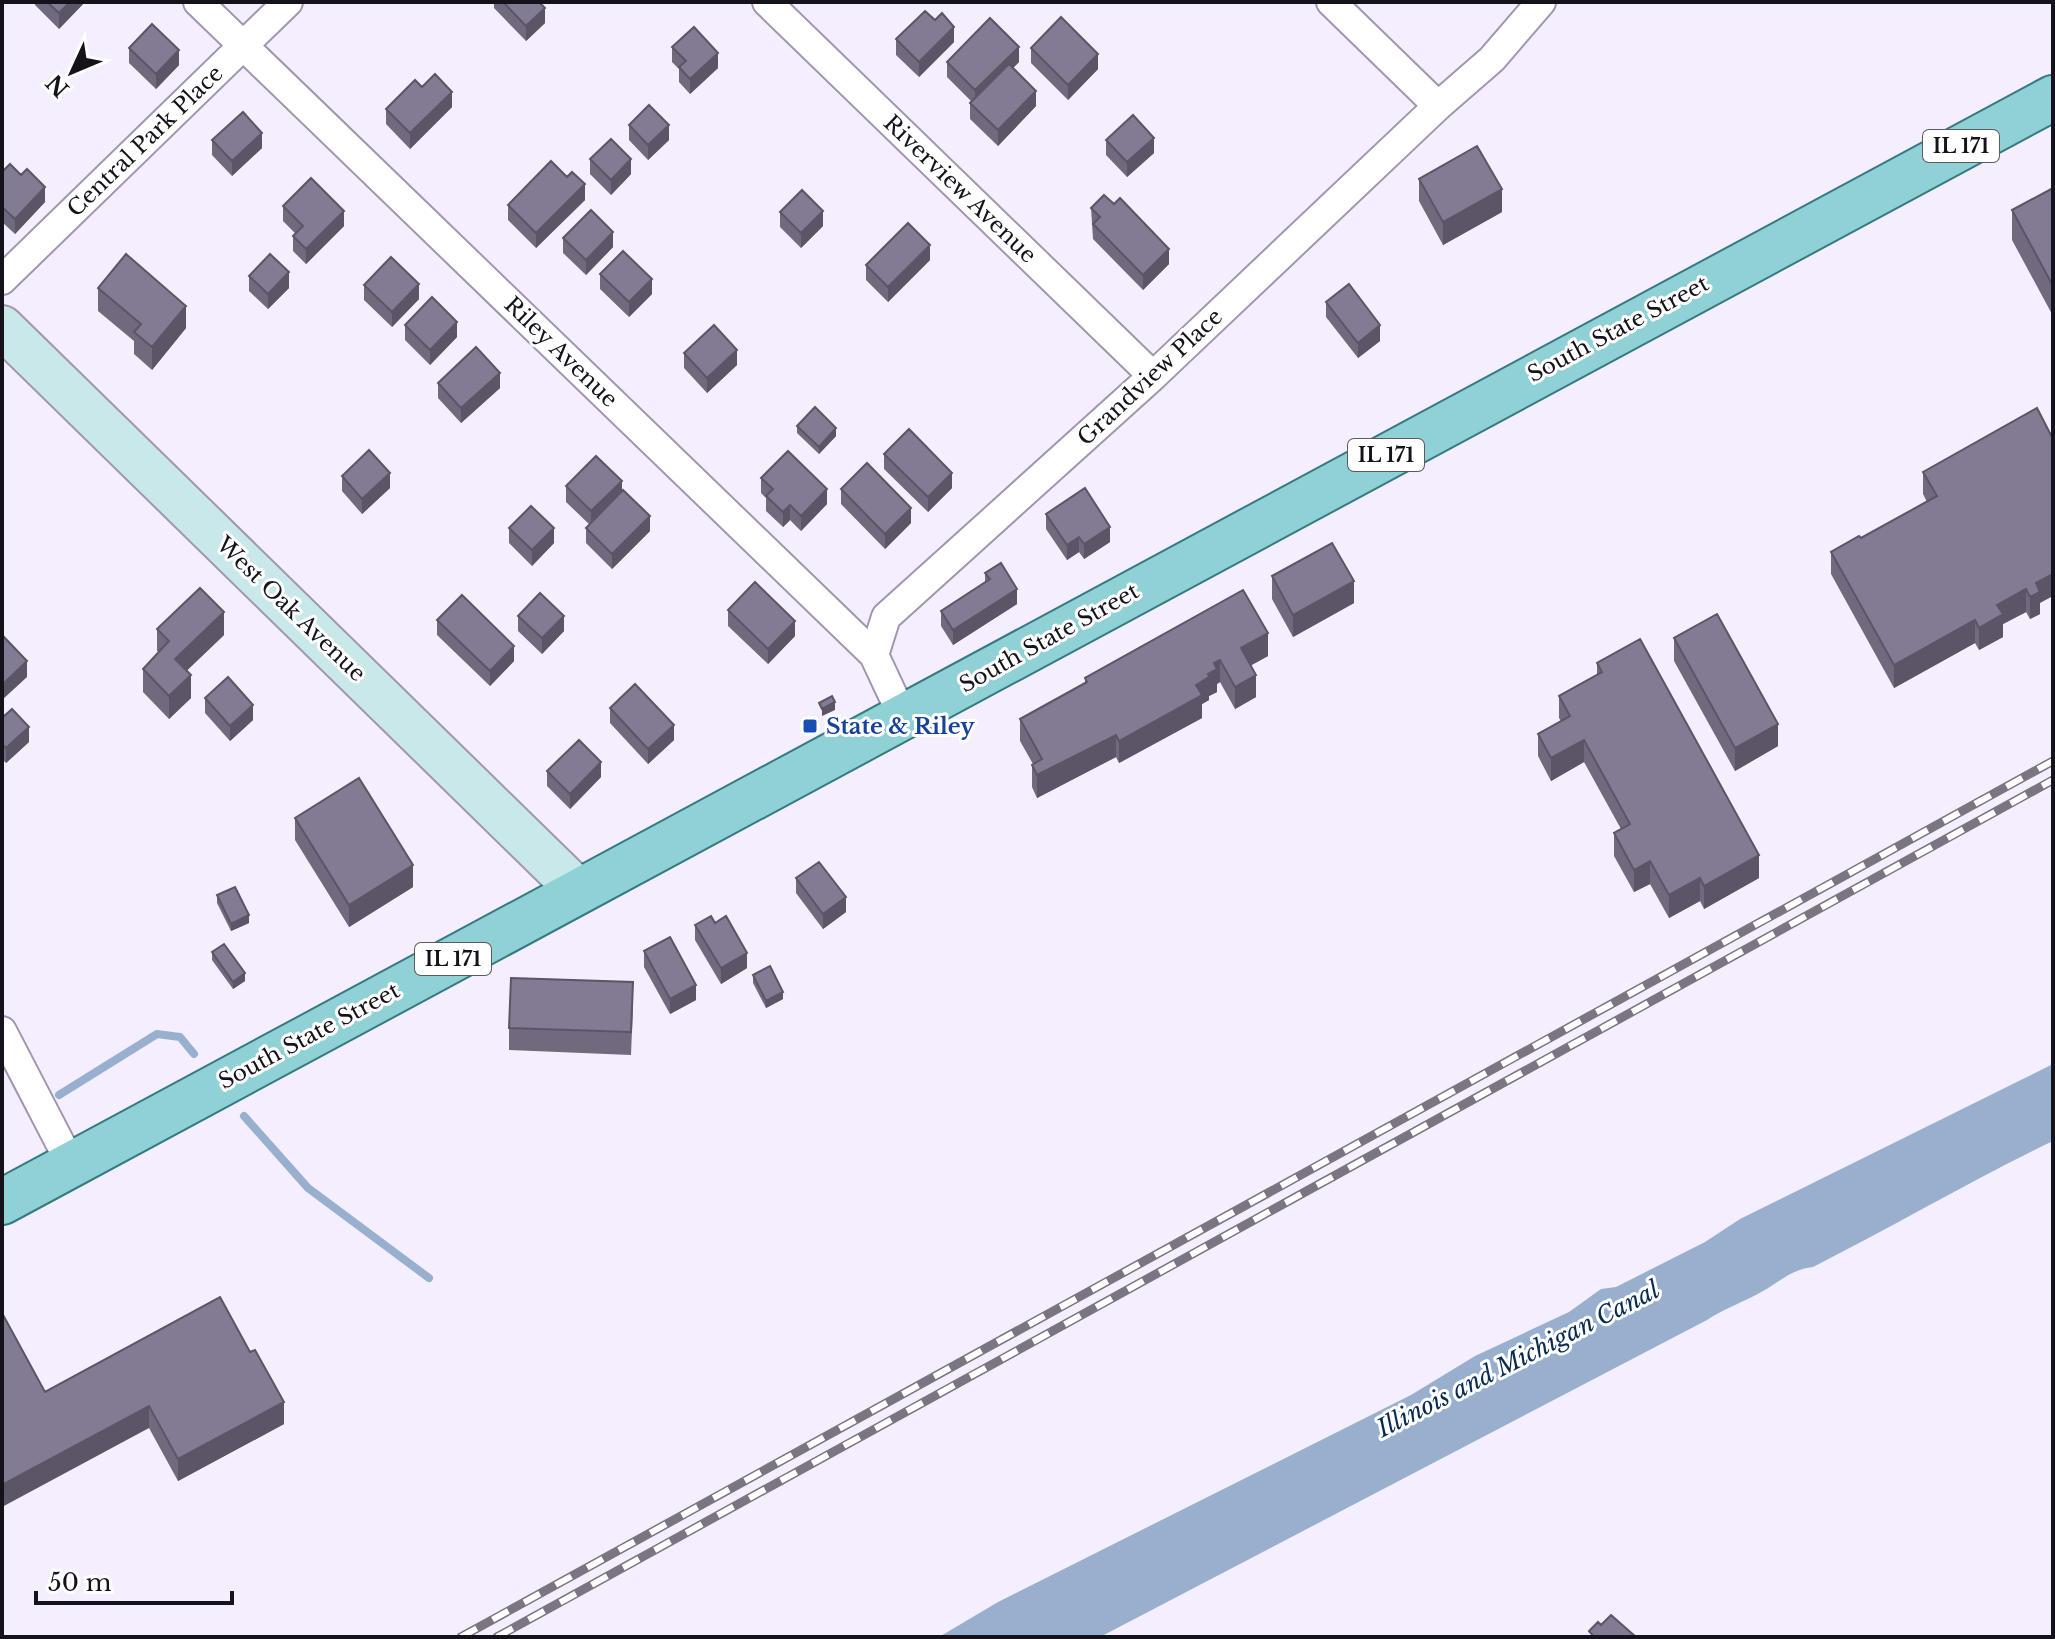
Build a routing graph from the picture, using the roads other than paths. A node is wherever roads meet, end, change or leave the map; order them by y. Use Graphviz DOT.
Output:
graph roads {
  1 [pos="198,2"];
  2 [pos="288,2"];
  3 [pos="767,2"];
  4 [pos="1331,2"];
  5 [pos="1541,2"];
  6 [pos="243,46"];
  7 [pos="2053,98"];
  8 [pos="1438,106"];
  9 [pos="2,280"];
  10 [pos="2,327"];
  11 [pos="1153,376"];
  12 [pos="874,655"];
  13 [pos="903,717"];
  14 [pos="579,891"];
  15 [pos="2,1031"];
  16 [pos="71,1164"];
  17 [pos="2,1202"];
  1 -- 6 [label="street, Riley Avenue"];
  2 -- 6 [label="street, Central Park Place"];
  3 -- 11 [label="street, Riverview Avenue"];
  4 -- 8 [label="street"];
  5 -- 8 [label="street, Grandview Place"];
  6 -- 9 [label="street, Central Park Place"];
  6 -- 12 [label="street, Riley Avenue"];
  7 -- 13 [label="main road, South State Street / IL 171"];
  8 -- 11 [label="street, Grandview Place"];
  10 -- 14 [label="street, West Oak Avenue"];
  11 -- 12 [label="street, Grandview Place"];
  12 -- 13 [label="street, Riley Avenue"];
  13 -- 14 [label="main road, South State Street / IL 171"];
  14 -- 16 [label="main road, South State Street / IL 171"];
  15 -- 16 [label="street"];
  16 -- 17 [label="main road, South State Street / IL 171"];
}
